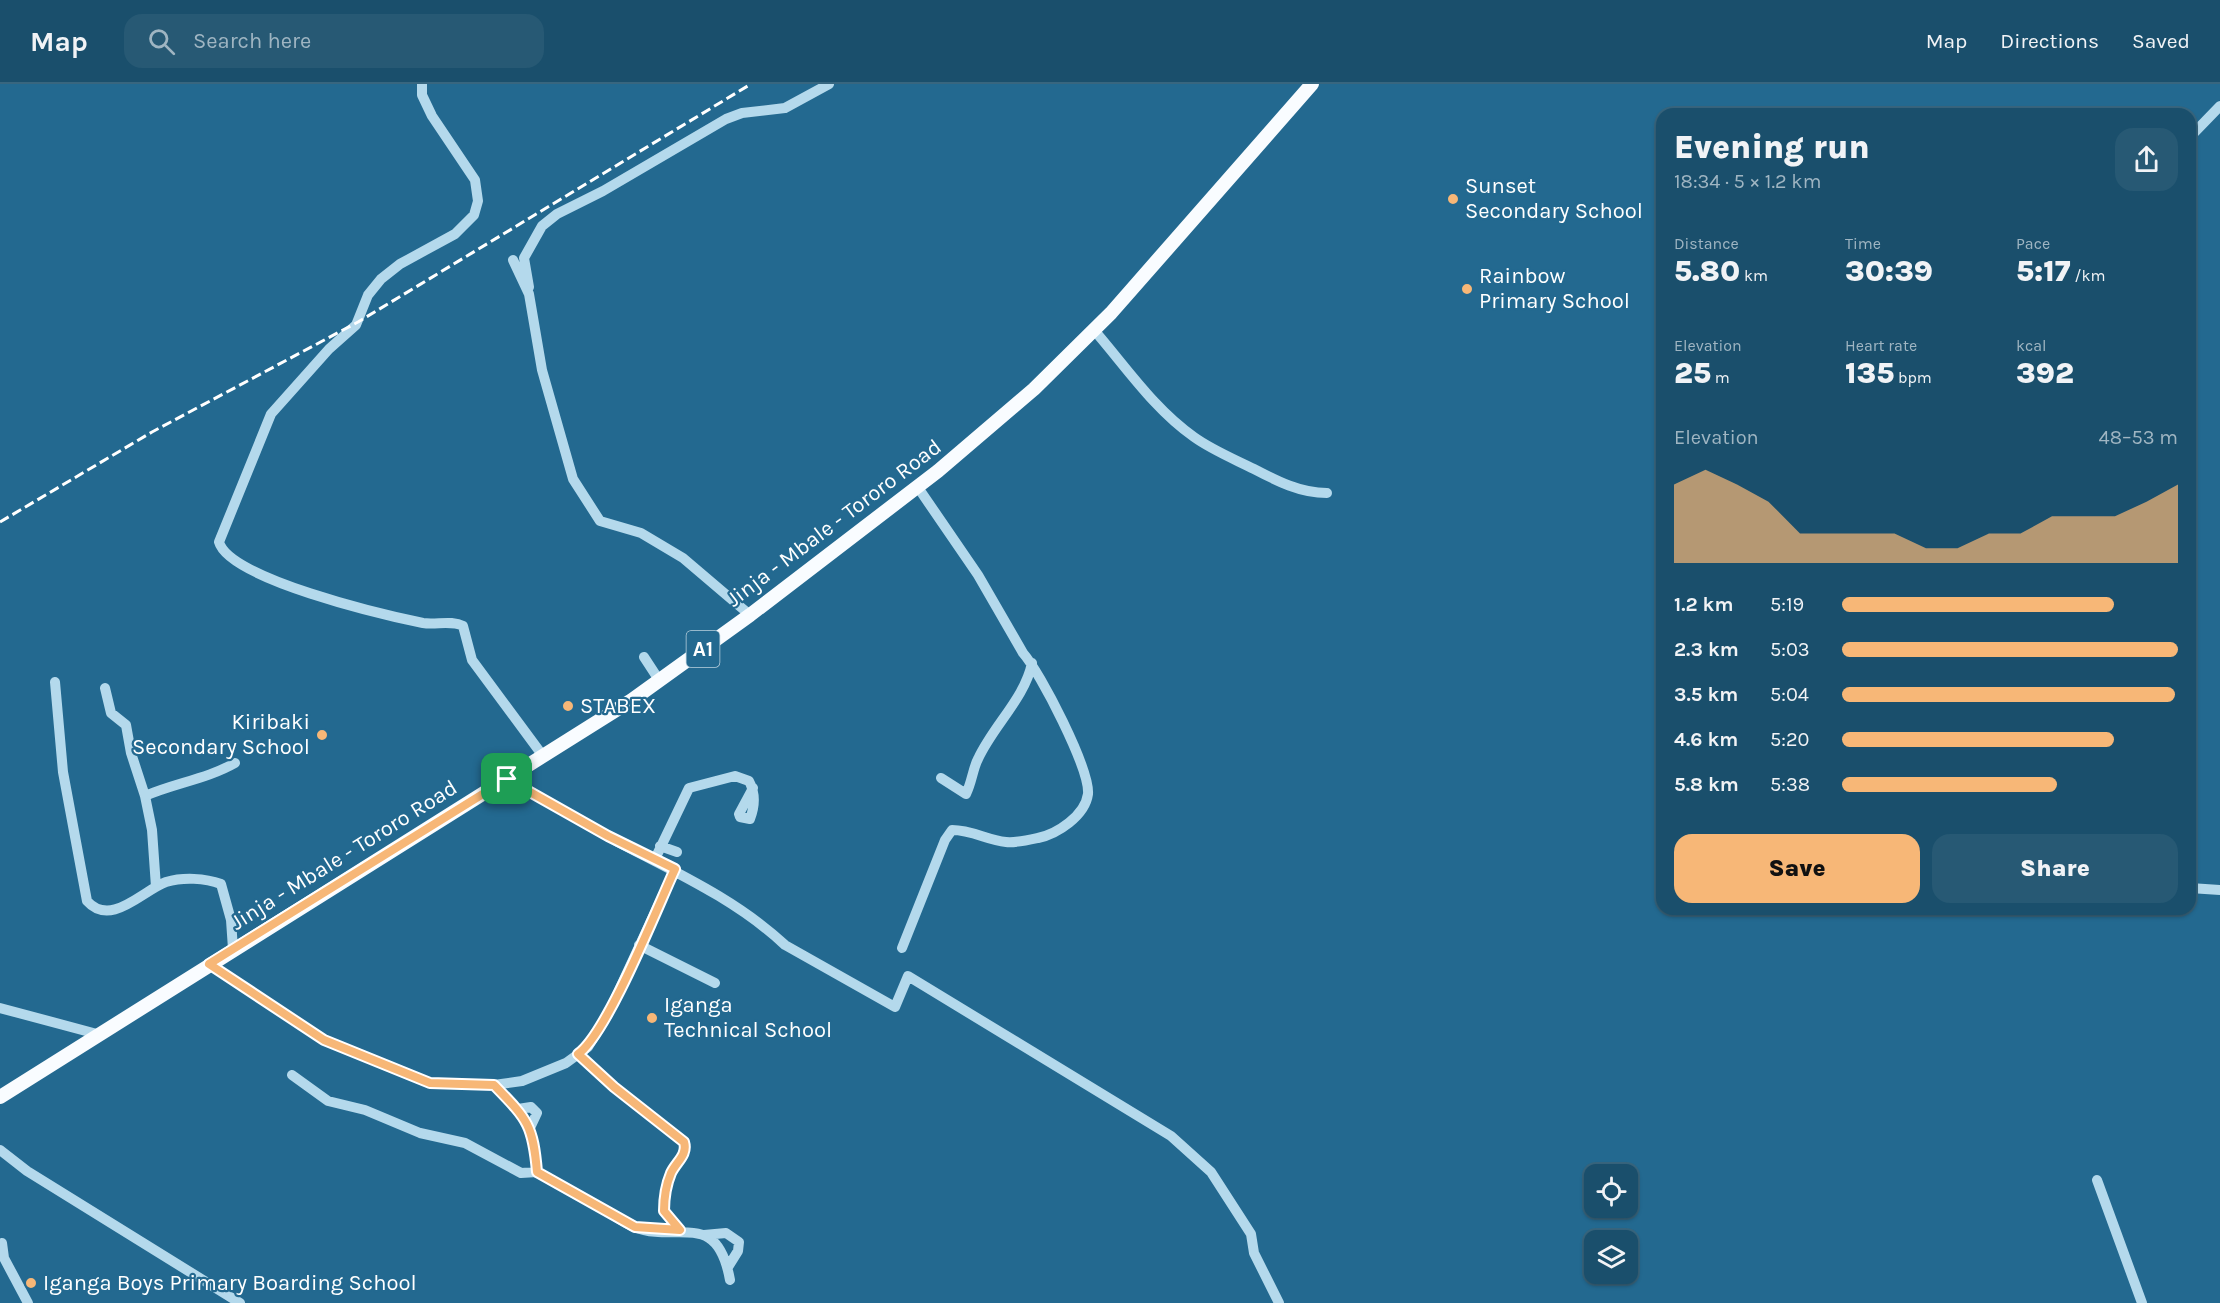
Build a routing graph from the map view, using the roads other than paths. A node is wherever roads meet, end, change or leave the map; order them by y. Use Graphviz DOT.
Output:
graph roads {
  1 [pos="422,84"];
  2 [pos="829,84"];
  3 [pos="1312,84"];
  4 [pos="2220,106"];
  5 [pos="2196,131"];
  6 [pos="513,260"];
  7 [pos="529,294"];
  8 [pos="1094,330"];
  9 [pos="917,486"];
  10 [pos="1327,493"];
  11 [pos="750,615"];
  12 [pos="644,657"];
  13 [pos="1032,663"];
  14 [pos="659,680"];
  15 [pos="55,682"];
  16 [pos="105,688"];
  17 [pos="543,756"];
  18 [pos="236,764"];
  19 [pos="941,778"];
  20 [pos="507,779"];
  21 [pos="753,788"];
  22 [pos="145,796"];
  23 [pos="660,846"];
  24 [pos="677,852"];
  25 [pos="655,860"];
  26 [pos="675,869"];
  27 [pos="156,887"];
  28 [pos="2196,888"];
  29 [pos="2220,890"];
  30 [pos="639,945"];
  31 [pos="902,948"];
  32 [pos="233,949"];
  33 [pos="209,964"];
  34 [pos="715,983"];
  35 [pos="0,1008"];
  36 [pos="97,1034"];
  37 [pos="578,1054"];
  38 [pos="292,1075"];
  39 [pos="494,1085"];
  40 [pos="0,1097"];
  41 [pos="0,1150"];
  42 [pos="537,1172"];
  43 [pos="2097,1180"];
  44 [pos="680,1230"];
  45 [pos="704,1235"];
  46 [pos="2,1244"];
  47 [pos="728,1267"];
  48 [pos="730,1280"];
  49 [pos="28,1303"];
  50 [pos="240,1303"];
  51 [pos="1279,1303"];
  52 [pos="2142,1303"];
  1 -- 17 [label="street"];
  2 -- 7 [label="street"];
  3 -- 8 [label="main road, Jinja - Mbale - Tororo Road / A1"];
  4 -- 5 [label="street"];
  6 -- 7 [label="street"];
  7 -- 11 [label="street"];
  8 -- 9 [label="main road, Jinja - Mbale - Tororo Road / A1"];
  8 -- 10 [label="street"];
  9 -- 11 [label="main road, Jinja - Mbale - Tororo Road / A1"];
  9 -- 13 [label="street"];
  11 -- 14 [label="main road, Jinja - Mbale - Tororo Road / A1"];
  12 -- 14 [label="street"];
  13 -- 19 [label="street"];
  13 -- 31 [label="street"];
  14 -- 17 [label="main road, Jinja - Mbale - Tororo Road / A1"];
  15 -- 27 [label="street"];
  16 -- 22 [label="street"];
  17 -- 20 [label="main road, Jinja - Mbale - Tororo Road / A1"];
  18 -- 22 [label="street"];
  20 -- 25 [label="street"];
  20 -- 32 [label="main road, Jinja - Mbale - Tororo Road / A1"];
  21 -- 23 [label="street"];
  22 -- 27 [label="street"];
  23 -- 24 [label="street"];
  23 -- 25 [label="street"];
  25 -- 26 [label="street"];
  26 -- 30 [label="street"];
  26 -- 51 [label="street"];
  27 -- 32 [label="street"];
  28 -- 29 [label="street"];
  30 -- 34 [label="street"];
  30 -- 37 [label="street"];
  32 -- 33 [label="main road, Jinja - Mbale - Tororo Road / A1"];
  33 -- 36 [label="main road, Jinja - Mbale - Tororo Road / A1"];
  33 -- 39 [label="street"];
  35 -- 36 [label="street"];
  36 -- 40 [label="main road, Jinja - Mbale - Tororo Road / A1"];
  37 -- 39 [label="street"];
  37 -- 44 [label="street"];
  38 -- 42 [label="street"];
  39 -- 42 [label="street"];
  41 -- 50 [label="street"];
  42 -- 44 [label="street"];
  43 -- 52 [label="street"];
  44 -- 45 [label="street"];
  45 -- 47 [label="street"];
  45 -- 47 [label="street"];
  46 -- 49 [label="street"];
  47 -- 48 [label="street"];
}
